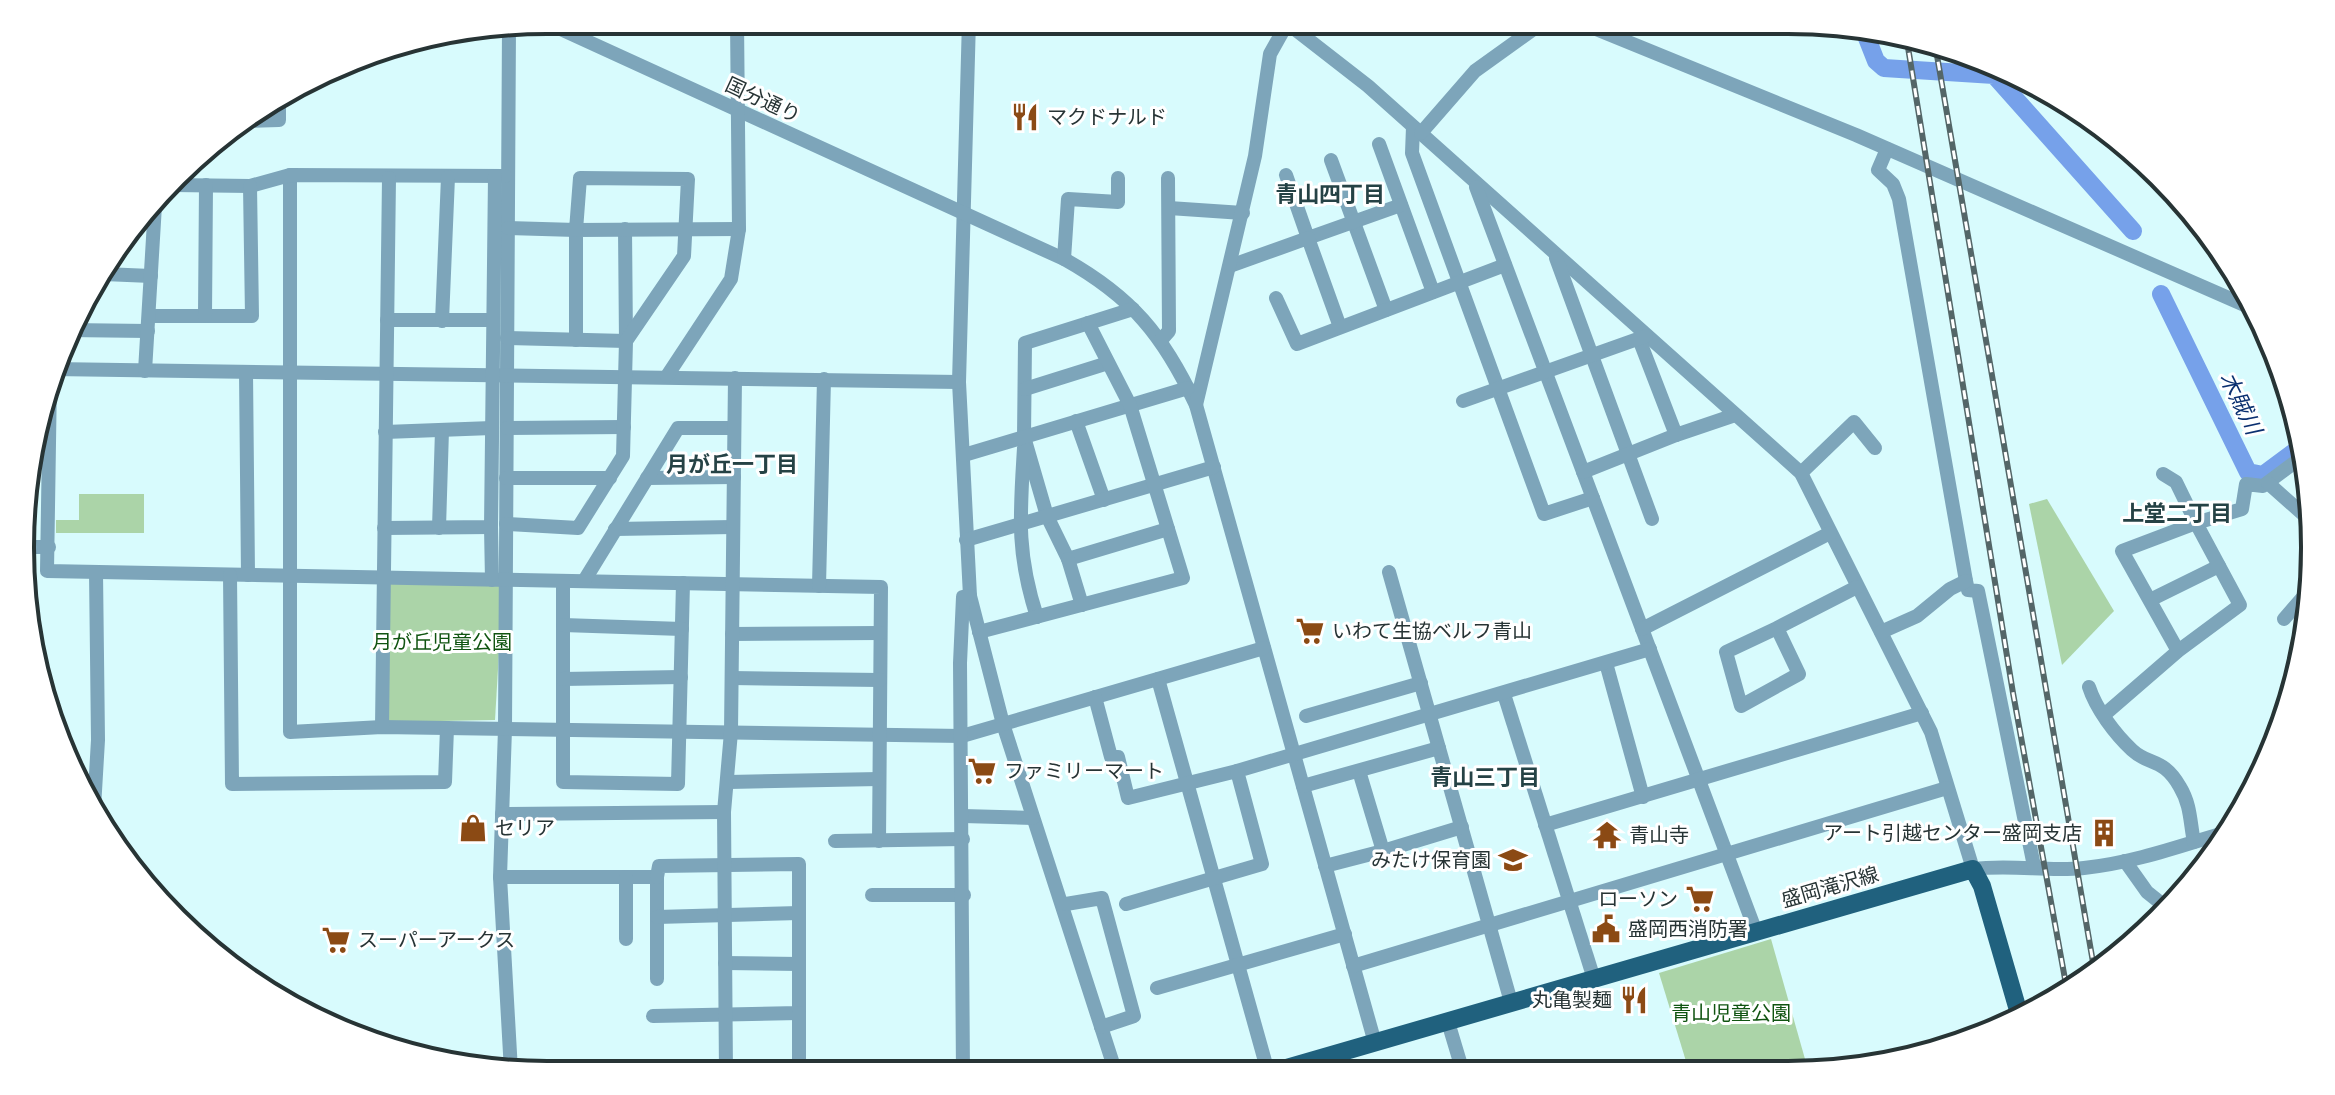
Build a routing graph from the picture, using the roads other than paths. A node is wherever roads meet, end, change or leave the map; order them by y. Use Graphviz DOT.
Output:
graph roads {
  1 [pos="571,34"];
  2 [pos="737,34"];
  3 [pos="969,34"];
  4 [pos="1281,34"];
  5 [pos="1303,34"];
  6 [pos="1527,34"];
  7 [pos="1608,34"];
  8 [pos="509,35"];
  9 [pos="279,110"];
  10 [pos="740,111"];
  11 [pos="263,120"];
  12 [pos="1417,130"];
  13 [pos="1379,144"];
  14 [pos="1887,149"];
  15 [pos="1331,160"];
  16 [pos="290,175"];
  17 [pos="1286,175"];
  18 [pos="502,176"];
  19 [pos="448,177"];
  20 [pos="389,178"];
  21 [pos="1118,178"];
  22 [pos="1168,178"];
  23 [pos="1474,183"];
  24 [pos="183,185"];
  25 [pos="206,185"];
  26 [pos="250,186"];
  27 [pos="1401,205"];
  28 [pos="1169,208"];
  29 [pos="1243,213"];
  30 [pos="966,216"];
  31 [pos="154,217"];
  32 [pos="1354,222"];
  33 [pos="508,228"];
  34 [pos="625,229"];
  35 [pos="684,229"];
  36 [pos="739,229"];
  37 [pos="576,230"];
  38 [pos="1308,238"];
  39 [pos="1554,254"];
  40 [pos="1064,259"];
  41 [pos="1505,265"];
  42 [pos="1230,266"];
  43 [pos="115,272"];
  44 [pos="151,276"];
  45 [pos="1458,282"];
  46 [pos="1433,292"];
  47 [pos="1276,298"];
  48 [pos="2238,302"];
  49 [pos="1133,309"];
  50 [pos="1386,310"];
  51 [pos="205,316"];
  52 [pos="387,320"];
  53 [pos="493,320"];
  54 [pos="442,321"];
  55 [pos="1088,323"];
  56 [pos="148,324"];
  57 [pos="1340,327"];
  58 [pos="83,329"];
  59 [pos="507,338"];
  60 [pos="1642,338"];
  61 [pos="576,340"];
  62 [pos="1161,340"];
  63 [pos="626,341"];
  64 [pos="1592,357"];
  65 [pos="1108,363"];
  66 [pos="66,369"];
  67 [pos="145,371"];
  68 [pos="246,372"];
  69 [pos="291,372"];
  70 [pos="1545,372"];
  71 [pos="385,373"];
  72 [pos="499,375"];
  73 [pos="625,376"];
  74 [pos="667,376"];
  75 [pos="735,378"];
  76 [pos="824,379"];
  77 [pos="959,382"];
  78 [pos="1188,388"];
  79 [pos="1025,389"];
  80 [pos="1497,389"];
  81 [pos="1463,401"];
  82 [pos="1130,405"];
  83 [pos="1196,405"];
  84 [pos="1735,415"];
  85 [pos="1076,421"];
  86 [pos="624,427"];
  87 [pos="499,428"];
  88 [pos="734,428"];
  89 [pos="442,430"];
  90 [pos="385,432"];
  91 [pos="1676,435"];
  92 [pos="1024,437"];
  93 [pos="45,443"];
  94 [pos="1875,448"];
  95 [pos="1628,454"];
  96 [pos="964,455"];
  97 [pos="2294,463"];
  98 [pos="1214,467"];
  99 [pos="1583,472"];
  100 [pos="1801,473"];
  101 [pos="2163,474"];
  102 [pos="734,477"];
  103 [pos="506,478"];
  104 [pos="610,478"];
  105 [pos="647,478"];
  106 [pos="2268,483"];
  107 [pos="1155,485"];
  108 [pos="1593,498"];
  109 [pos="1104,500"];
  110 [pos="2300,511"];
  111 [pos="1047,516"];
  112 [pos="1652,519"];
  113 [pos="2196,523"];
  114 [pos="1020,524"];
  115 [pos="499,526"];
  116 [pos="733,527"];
  117 [pos="384,528"];
  118 [pos="439,528"];
  119 [pos="615,529"];
  120 [pos="1168,529"];
  121 [pos="1830,533"];
  122 [pos="966,540"];
  123 [pos="34,547"];
  124 [pos="49,547"];
  125 [pos="1068,559"];
  126 [pos="2219,566"];
  127 [pos="96,572"];
  128 [pos="1389,572"];
  129 [pos="230,575"];
  130 [pos="248,575"];
  131 [pos="291,576"];
  132 [pos="384,578"];
  133 [pos="499,580"];
  134 [pos="563,581"];
  135 [pos="584,581"];
  136 [pos="1966,581"];
  137 [pos="683,583"];
  138 [pos="733,584"];
  139 [pos="819,586"];
  140 [pos="1857,587"];
  141 [pos="970,596"];
  142 [pos="2150,600"];
  143 [pos="2298,603"];
  144 [pos="1082,605"];
  145 [pos="1037,617"];
  146 [pos="2284,619"];
  147 [pos="563,625"];
  148 [pos="1777,628"];
  149 [pos="682,629"];
  150 [pos="1642,629"];
  151 [pos="979,632"];
  152 [pos="1881,632"];
  153 [pos="880,633"];
  154 [pos="732,634"];
  155 [pos="1264,648"];
  156 [pos="1650,649"];
  157 [pos="2178,651"];
  158 [pos="1606,663"];
  159 [pos="681,677"];
  160 [pos="732,678"];
  161 [pos="563,679"];
  162 [pos="1158,679"];
  163 [pos="880,680"];
  164 [pos="1421,683"];
  165 [pos="2089,687"];
  166 [pos="1504,694"];
  167 [pos="1095,697"];
  168 [pos="1922,713"];
  169 [pos="2104,715"];
  170 [pos="1306,716"];
  171 [pos="1430,716"];
  172 [pos="1003,724"];
  173 [pos="382,727"];
  174 [pos="447,728"];
  175 [pos="505,729"];
  176 [pos="563,729"];
  177 [pos="679,731"];
  178 [pos="731,732"];
  179 [pos="880,734"];
  180 [pos="962,736"];
  181 [pos="1439,748"];
  182 [pos="1294,755"];
  183 [pos="1237,771"];
  184 [pos="1359,771"];
  185 [pos="879,779"];
  186 [pos="1699,781"];
  187 [pos="729,782"];
  188 [pos="1189,785"];
  189 [pos="1303,786"];
  190 [pos="1947,788"];
  191 [pos="95,790"];
  192 [pos="1643,797"];
  193 [pos="724,812"];
  194 [pos="502,814"];
  195 [pos="963,816"];
  196 [pos="1033,818"];
  197 [pos="1545,825"];
  198 [pos="1462,827"];
  199 [pos="2211,837"];
  200 [pos="963,839"];
  201 [pos="835,841"];
  202 [pos="879,841"];
  203 [pos="2194,842"];
  204 [pos="1383,851"];
  205 [pos="1727,852"];
  206 [pos="2125,861"];
  207 [pos="725,864"];
  208 [pos="1325,866"];
  209 [pos="2034,866"];
  210 [pos="1973,869"];
  211 [pos="500,877"];
  212 [pos="626,877"];
  213 [pos="657,877"];
  214 [pos="1216,878"];
  215 [pos="872,895"];
  216 [pos="964,895"];
  217 [pos="1570,902"];
  218 [pos="2159,902"];
  219 [pos="1066,904"];
  220 [pos="1126,904"];
  221 [pos="799,913"];
  222 [pos="725,915"];
  223 [pos="657,917"];
  224 [pos="1489,926"];
  225 [pos="1756,932"];
  226 [pos="1345,934"];
  227 [pos="626,939"];
  228 [pos="725,963"];
  229 [pos="799,964"];
  230 [pos="1239,964"];
  231 [pos="1353,966"];
  232 [pos="657,979"];
  233 [pos="1594,979"];
  234 [pos="1157,988"];
  235 [pos="1511,1002"];
  236 [pos="2017,1007"];
  237 [pos="799,1013"];
  238 [pos="725,1014"];
  239 [pos="653,1016"];
  240 [pos="1448,1022"];
  241 [pos="1101,1027"];
  242 [pos="1375,1043"];
  243 [pos="510,1060"];
  244 [pos="726,1061"];
  245 [pos="799,1061"];
  246 [pos="963,1061"];
  247 [pos="1112,1061"];
  248 [pos="1267,1061"];
  249 [pos="1340,1061"];
  250 [pos="1460,1061"];
  1 -- 10 [label="street, 国分通り"];
  2 -- 10 [label="street"];
  3 -- 30 [label="street"];
  4 -- 29 [label="street"];
  5 -- 12 [label="street"];
  6 -- 12 [label="street"];
  7 -- 14 [label="street"];
  8 -- 18 [label="street"];
  9 -- 11 [label="street"];
  10 -- 30 [label="street, 国分通り"];
  10 -- 36 [label="street"];
  12 -- 23 [label="street"];
  12 -- 45 [label="street"];
  13 -- 27 [label="street"];
  14 -- 48 [label="street"];
  14 -- 136 [label="street"];
  15 -- 32 [label="street"];
  16 -- 20 [label="street"];
  16 -- 26 [label="street"];
  16 -- 69 [label="street"];
  17 -- 38 [label="street"];
  18 -- 19 [label="street"];
  18 -- 33 [label="street"];
  18 -- 53 [label="street"];
  19 -- 20 [label="street"];
  19 -- 54 [label="street"];
  20 -- 52 [label="street"];
  21 -- 40 [label="street"];
  22 -- 28 [label="street"];
  23 -- 39 [label="street"];
  23 -- 41 [label="street"];
  24 -- 25 [label="street"];
  25 -- 26 [label="street"];
  25 -- 51 [label="street"];
  26 -- 51 [label="street"];
  27 -- 32 [label="street"];
  27 -- 46 [label="street"];
  28 -- 29 [label="street"];
  28 -- 62 [label="street"];
  29 -- 42 [label="street"];
  30 -- 40 [label="street, 国分通り"];
  30 -- 77 [label="street"];
  31 -- 44 [label="street"];
  32 -- 38 [label="street"];
  32 -- 50 [label="street"];
  33 -- 37 [label="street"];
  33 -- 59 [label="street"];
  34 -- 35 [label="street"];
  34 -- 37 [label="street"];
  34 -- 63 [label="street"];
  35 -- 36 [label="street"];
  35 -- 37 [label="street"];
  35 -- 63 [label="street"];
  36 -- 74 [label="street"];
  37 -- 61 [label="street"];
  38 -- 42 [label="street"];
  38 -- 57 [label="street"];
  39 -- 60 [label="street"];
  39 -- 64 [label="street"];
  40 -- 49 [label="street, 国分通り"];
  41 -- 45 [label="street"];
  41 -- 70 [label="street"];
  42 -- 83 [label="street"];
  43 -- 44 [label="street"];
  44 -- 56 [label="street"];
  45 -- 46 [label="street"];
  45 -- 80 [label="street"];
  46 -- 50 [label="street"];
  47 -- 57 [label="street"];
  49 -- 55 [label="street"];
  49 -- 62 [label="street, 国分通り"];
  50 -- 57 [label="street"];
  51 -- 56 [label="street"];
  52 -- 54 [label="street"];
  52 -- 71 [label="street"];
  53 -- 54 [label="street"];
  53 -- 72 [label="street"];
  55 -- 65 [label="street"];
  55 -- 79 [label="street"];
  56 -- 58 [label="street"];
  56 -- 67 [label="street"];
  59 -- 61 [label="street"];
  59 -- 72 [label="street"];
  60 -- 64 [label="street"];
  60 -- 84 [label="street"];
  60 -- 91 [label="street"];
  61 -- 63 [label="street"];
  62 -- 78 [label="street, 国分通り"];
  63 -- 73 [label="street"];
  64 -- 70 [label="street"];
  64 -- 95 [label="street"];
  65 -- 79 [label="street"];
  65 -- 82 [label="street"];
  66 -- 67 [label="street"];
  67 -- 68 [label="street"];
  68 -- 69 [label="street"];
  68 -- 130 [label="street"];
  69 -- 71 [label="street"];
  69 -- 131 [label="street"];
  70 -- 80 [label="street"];
  70 -- 99 [label="street"];
  71 -- 72 [label="street"];
  71 -- 90 [label="street"];
  72 -- 73 [label="street"];
  72 -- 87 [label="street"];
  73 -- 74 [label="street"];
  73 -- 86 [label="street"];
  74 -- 75 [label="street"];
  75 -- 76 [label="street"];
  75 -- 88 [label="street"];
  76 -- 77 [label="street"];
  76 -- 139 [label="street"];
  77 -- 96 [label="street"];
  78 -- 82 [label="street"];
  78 -- 83 [label="street, 国分通り"];
  79 -- 92 [label="street"];
  80 -- 81 [label="street"];
  80 -- 108 [label="street"];
  82 -- 85 [label="street"];
  82 -- 107 [label="street"];
  83 -- 98 [label="street, 国分通り"];
  84 -- 91 [label="street"];
  84 -- 100 [label="street"];
  85 -- 92 [label="street"];
  85 -- 109 [label="street"];
  86 -- 87 [label="street"];
  86 -- 104 [label="street"];
  87 -- 89 [label="street"];
  87 -- 103 [label="street"];
  87 -- 115 [label="street"];
  88 -- 102 [label="street"];
  88 -- 105 [label="street"];
  89 -- 90 [label="street"];
  89 -- 118 [label="street"];
  90 -- 117 [label="street"];
  91 -- 95 [label="street"];
  92 -- 96 [label="street"];
  92 -- 111 [label="street"];
  92 -- 114 [label="street"];
  93 -- 124 [label="street"];
  94 -- 100 [label="street"];
  95 -- 99 [label="street"];
  95 -- 112 [label="street"];
  96 -- 122 [label="street"];
  97 -- 106 [label="street"];
  98 -- 107 [label="street"];
  98 -- 155 [label="street, 国分通り"];
  99 -- 108 [label="street"];
  100 -- 121 [label="street"];
  101 -- 113 [label="street"];
  102 -- 105 [label="street"];
  102 -- 116 [label="street"];
  103 -- 104 [label="street"];
  103 -- 115 [label="street"];
  104 -- 115 [label="street"];
  105 -- 119 [label="street"];
  106 -- 110 [label="street"];
  106 -- 113 [label="street"];
  107 -- 109 [label="street"];
  107 -- 120 [label="street"];
  108 -- 150 [label="street"];
  109 -- 111 [label="street"];
  111 -- 114 [label="street"];
  111 -- 125 [label="street"];
  113 -- 126 [label="street"];
  113 -- 142 [label="street"];
  114 -- 122 [label="street"];
  114 -- 145 [label="street"];
  115 -- 118 [label="street"];
  115 -- 133 [label="street"];
  116 -- 119 [label="street"];
  116 -- 138 [label="street"];
  117 -- 118 [label="street"];
  117 -- 132 [label="street"];
  119 -- 135 [label="street"];
  120 -- 125 [label="street"];
  120 -- 144 [label="street"];
  121 -- 140 [label="street"];
  121 -- 150 [label="street"];
  122 -- 141 [label="street"];
  123 -- 124 [label="street"];
  124 -- 127 [label="street"];
  125 -- 144 [label="street"];
  126 -- 142 [label="street"];
  126 -- 157 [label="street"];
  127 -- 129 [label="street"];
  127 -- 191 [label="street"];
  128 -- 164 [label="street"];
  129 -- 130 [label="street"];
  129 -- 174 [label="street"];
  130 -- 131 [label="street"];
  131 -- 132 [label="street"];
  131 -- 173 [label="street"];
  132 -- 133 [label="street"];
  132 -- 173 [label="street"];
  133 -- 134 [label="street"];
  133 -- 175 [label="street"];
  134 -- 135 [label="street"];
  134 -- 147 [label="street"];
  135 -- 137 [label="street"];
  136 -- 152 [label="street"];
  136 -- 209 [label="street"];
  137 -- 138 [label="street"];
  137 -- 149 [label="street"];
  138 -- 139 [label="street"];
  138 -- 154 [label="street"];
  139 -- 153 [label="street"];
  140 -- 148 [label="street"];
  140 -- 152 [label="street"];
  141 -- 151 [label="street"];
  141 -- 180 [label="street"];
  142 -- 157 [label="street"];
  143 -- 146 [label="street"];
  144 -- 145 [label="street"];
  145 -- 151 [label="street"];
  147 -- 149 [label="street"];
  147 -- 161 [label="street"];
  148 -- 148 [label="street"];
  149 -- 159 [label="street"];
  150 -- 156 [label="street"];
  151 -- 172 [label="street"];
  152 -- 168 [label="street"];
  153 -- 154 [label="street"];
  153 -- 163 [label="street"];
  154 -- 160 [label="street"];
  155 -- 162 [label="street"];
  155 -- 182 [label="street, 国分通り"];
  156 -- 158 [label="street"];
  156 -- 186 [label="street"];
  157 -- 169 [label="street"];
  158 -- 166 [label="street"];
  158 -- 192 [label="street"];
  159 -- 161 [label="street"];
  159 -- 177 [label="street"];
  160 -- 163 [label="street"];
  160 -- 178 [label="street"];
  161 -- 176 [label="street"];
  162 -- 167 [label="street"];
  162 -- 188 [label="street"];
  163 -- 179 [label="street"];
  164 -- 170 [label="street"];
  164 -- 171 [label="street"];
  165 -- 169 [label="street"];
  166 -- 171 [label="street"];
  166 -- 197 [label="street"];
  167 -- 172 [label="street"];
  167 -- 188 [label="street"];
  168 -- 186 [label="street"];
  168 -- 190 [label="street"];
  169 -- 203 [label="street"];
  171 -- 181 [label="street"];
  171 -- 182 [label="street"];
  172 -- 180 [label="street"];
  172 -- 196 [label="street"];
  173 -- 174 [label="street"];
  174 -- 175 [label="street"];
  175 -- 176 [label="street"];
  175 -- 194 [label="street"];
  176 -- 177 [label="street"];
  176 -- 177 [label="street"];
  177 -- 178 [label="street"];
  178 -- 179 [label="street"];
  178 -- 187 [label="street"];
  179 -- 180 [label="street"];
  179 -- 185 [label="street"];
  180 -- 195 [label="street"];
  181 -- 184 [label="street"];
  181 -- 198 [label="street"];
  182 -- 183 [label="street"];
  182 -- 189 [label="street, 国分通り"];
  183 -- 188 [label="street"];
  183 -- 214 [label="street"];
  184 -- 189 [label="street"];
  184 -- 204 [label="street"];
  185 -- 187 [label="street"];
  185 -- 202 [label="street"];
  186 -- 192 [label="street"];
  186 -- 205 [label="street"];
  187 -- 193 [label="street"];
  188 -- 214 [label="street"];
  189 -- 208 [label="street, 国分通り"];
  190 -- 205 [label="street"];
  190 -- 210 [label="street"];
  192 -- 197 [label="street"];
  193 -- 194 [label="street"];
  193 -- 207 [label="street"];
  194 -- 211 [label="street"];
  195 -- 196 [label="street"];
  195 -- 200 [label="street"];
  196 -- 241 [label="street"];
  197 -- 217 [label="street"];
  198 -- 204 [label="street"];
  198 -- 224 [label="street"];
  199 -- 203 [label="street"];
  200 -- 202 [label="street"];
  200 -- 216 [label="street"];
  201 -- 202 [label="street"];
  203 -- 206 [label="street"];
  204 -- 208 [label="street"];
  205 -- 217 [label="street"];
  205 -- 225 [label="street"];
  206 -- 209 [label="street"];
  206 -- 218 [label="street"];
  207 -- 213 [label="street"];
  207 -- 221 [label="street"];
  207 -- 222 [label="street"];
  208 -- 226 [label="street, 国分通り"];
  209 -- 210 [label="street"];
  210 -- 225 [label="main road, 盛岡滝沢線"];
  210 -- 236 [label="main road"];
  211 -- 212 [label="street"];
  211 -- 243 [label="street"];
  212 -- 213 [label="street"];
  212 -- 227 [label="street"];
  213 -- 223 [label="street"];
  214 -- 220 [label="street"];
  214 -- 230 [label="street"];
  215 -- 216 [label="street"];
  216 -- 246 [label="street"];
  217 -- 224 [label="street"];
  217 -- 233 [label="street"];
  219 -- 241 [label="street"];
  221 -- 222 [label="street"];
  221 -- 229 [label="street"];
  222 -- 223 [label="street"];
  222 -- 228 [label="street"];
  223 -- 232 [label="street"];
  224 -- 231 [label="street"];
  224 -- 235 [label="street"];
  225 -- 233 [label="main road, 盛岡滝沢線"];
  226 -- 230 [label="street"];
  226 -- 231 [label="street, 国分通り"];
  228 -- 229 [label="street"];
  228 -- 238 [label="street"];
  229 -- 237 [label="street"];
  230 -- 234 [label="street"];
  230 -- 248 [label="street"];
  231 -- 242 [label="street, 国分通り"];
  233 -- 235 [label="main road, 盛岡滝沢線"];
  235 -- 240 [label="main road, 盛岡滝沢線"];
  237 -- 238 [label="street"];
  237 -- 245 [label="street"];
  238 -- 239 [label="street"];
  238 -- 244 [label="street"];
  240 -- 242 [label="main road, 盛岡滝沢線"];
  240 -- 250 [label="street"];
  241 -- 247 [label="street"];
  242 -- 249 [label="main road, 盛岡滝沢線"];
}
